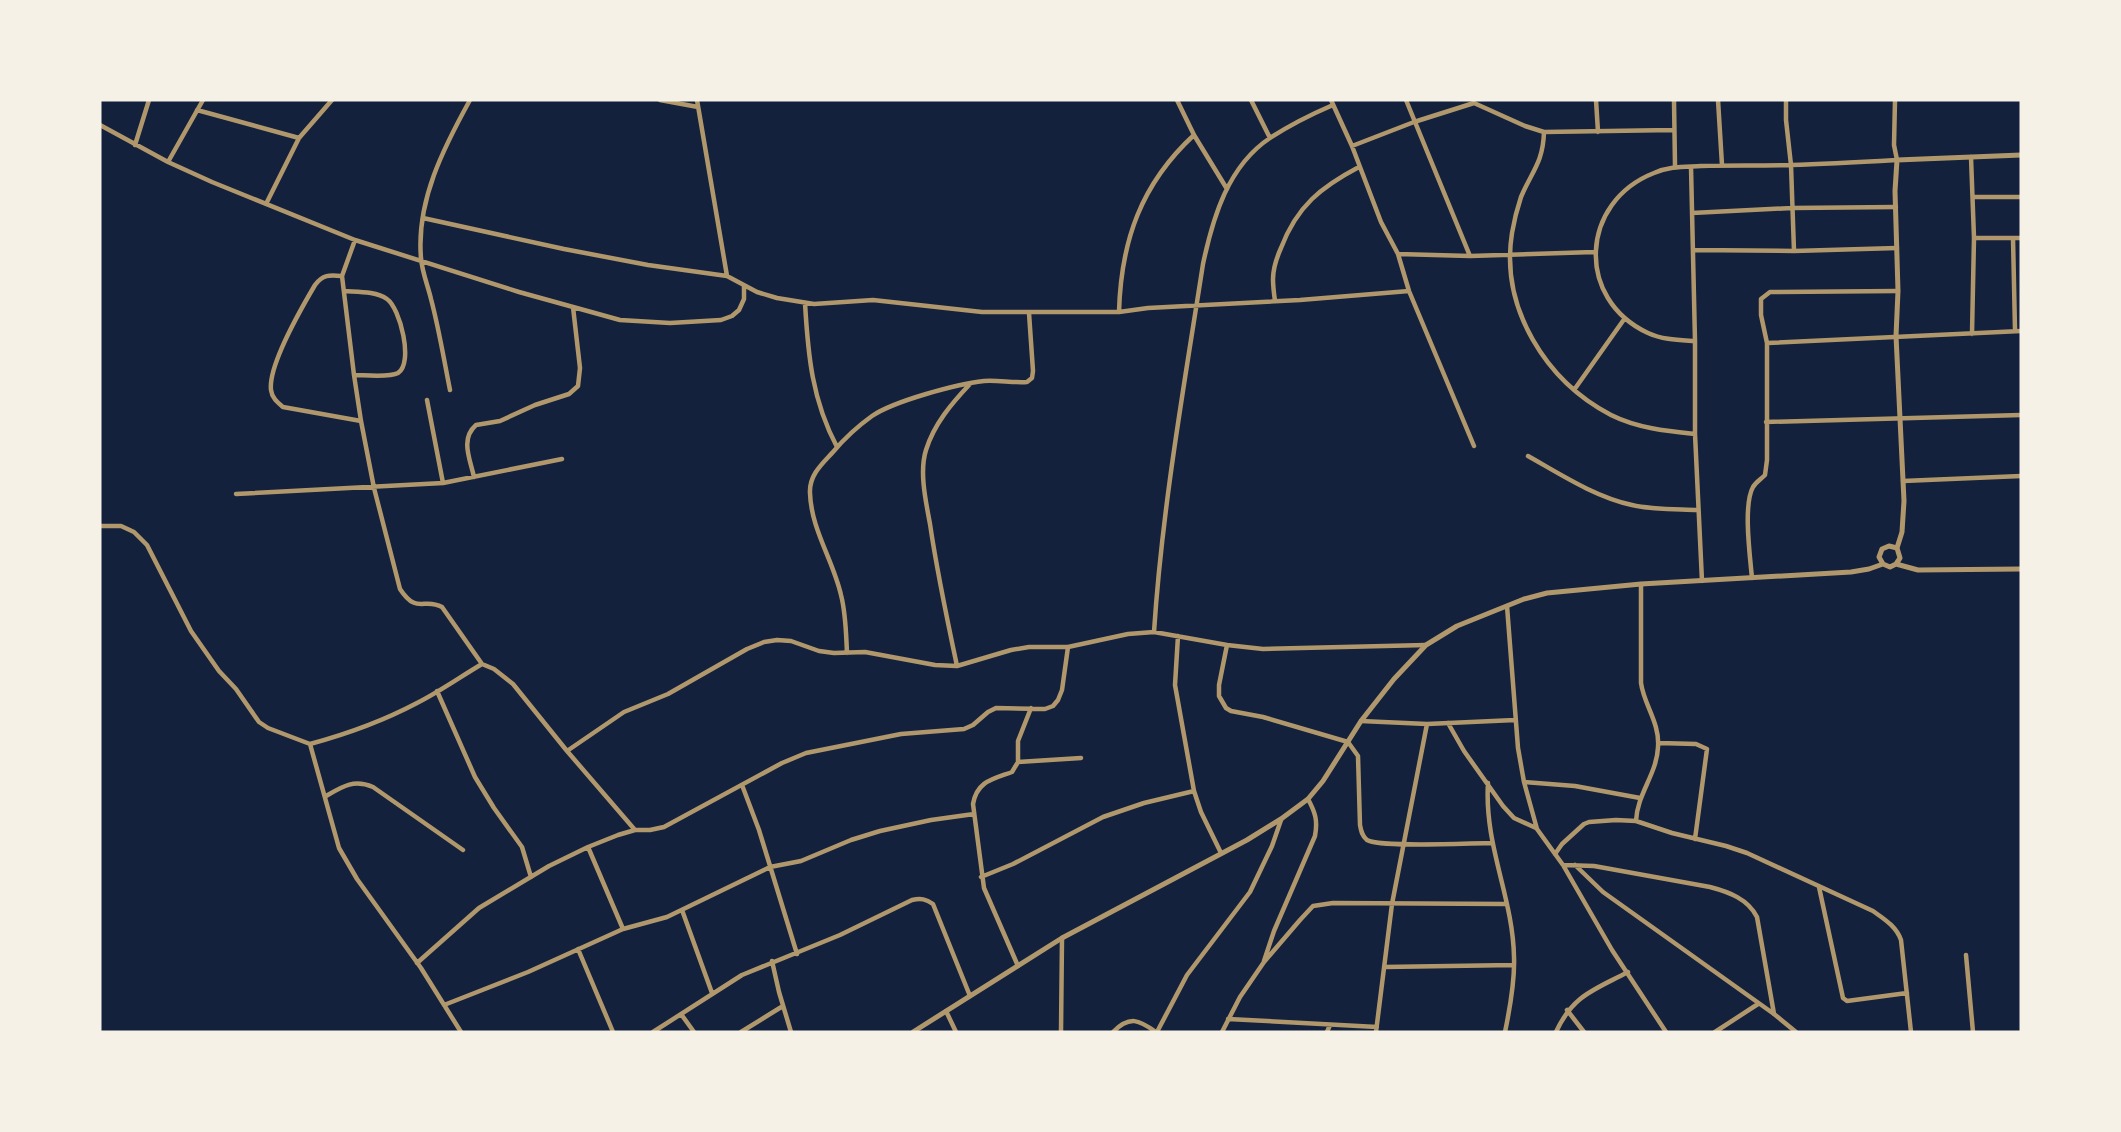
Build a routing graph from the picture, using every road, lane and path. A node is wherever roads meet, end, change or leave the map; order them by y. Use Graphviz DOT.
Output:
graph roads {
  1 [pos="149,100"];
  2 [pos="203,100"];
  3 [pos="332,100"];
  4 [pos="470,100"];
  5 [pos="660,100"];
  6 [pos="697,100"];
  7 [pos="1177,100"];
  8 [pos="1251,100"];
  9 [pos="1406,100"];
  10 [pos="1596,100"];
  11 [pos="1674,100"];
  12 [pos="1718,100"];
  13 [pos="1786,100"];
  14 [pos="1895,100"];
  15 [pos="1474,101"];
  16 [pos="1332,102"];
  17 [pos="698,107"];
  18 [pos="197,110"];
  19 [pos="1414,122"];
  20 [pos="100,125"];
  21 [pos="1674,130"];
  22 [pos="1545,132"];
  23 [pos="1598,132"];
  24 [pos="1194,135"];
  25 [pos="299,138"];
  26 [pos="1270,138"];
  27 [pos="135,145"];
  28 [pos="1352,146"];
  29 [pos="2021,155"];
  30 [pos="1971,158"];
  31 [pos="1897,160"];
  32 [pos="168,162"];
  33 [pos="1722,165"];
  34 [pos="1791,165"];
  35 [pos="1675,166"];
  36 [pos="1359,167"];
  37 [pos="1691,167"];
  38 [pos="1227,189"];
  39 [pos="1973,197"];
  40 [pos="2021,197"];
  41 [pos="266,204"];
  42 [pos="1896,207"];
  43 [pos="1792,208"];
  44 [pos="1692,213"];
  45 [pos="424,218"];
  46 [pos="1974,238"];
  47 [pos="2012,238"];
  48 [pos="2021,238"];
  49 [pos="355,240"];
  50 [pos="1897,248"];
  51 [pos="1693,250"];
  52 [pos="1794,251"];
  53 [pos="1594,252"];
  54 [pos="1398,254"];
  55 [pos="1511,254"];
  56 [pos="1470,256"];
  57 [pos="421,261"];
  58 [pos="342,276"];
  59 [pos="727,276"];
  60 [pos="744,286"];
  61 [pos="1898,290"];
  62 [pos="344,291"];
  63 [pos="1409,291"];
  64 [pos="1275,301"];
  65 [pos="805,303"];
  66 [pos="1196,306"];
  67 [pos="573,307"];
  68 [pos="1119,312"];
  69 [pos="1029,313"];
  70 [pos="1625,318"];
  71 [pos="2018,330"];
  72 [pos="1972,334"];
  73 [pos="1896,336"];
  74 [pos="1695,341"];
  75 [pos="1767,343"];
  76 [pos="354,375"];
  77 [pos="970,384"];
  78 [pos="450,390"];
  79 [pos="1574,390"];
  80 [pos="426,400"];
  81 [pos="2021,415"];
  82 [pos="1899,418"];
  83 [pos="361,421"];
  84 [pos="1766,422"];
  85 [pos="1695,433"];
  86 [pos="1474,446"];
  87 [pos="837,447"];
  88 [pos="1528,456"];
  89 [pos="562,459"];
  90 [pos="2021,476"];
  91 [pos="474,477"];
  92 [pos="1903,481"];
  93 [pos="443,483"];
  94 [pos="374,488"];
  95 [pos="236,494"];
  96 [pos="1698,510"];
  97 [pos="100,526"];
  98 [pos="1897,548"];
  99 [pos="1883,564"];
  100 [pos="1896,564"];
  101 [pos="2021,569"];
  102 [pos="1752,578"];
  103 [pos="1702,580"];
  104 [pos="1642,584"];
  105 [pos="1507,606"];
  106 [pos="1154,632"];
  107 [pos="1178,636"];
  108 [pos="1227,645"];
  109 [pos="1426,645"];
  110 [pos="1068,647"];
  111 [pos="847,653"];
  112 [pos="482,664"];
  113 [pos="957,667"];
  114 [pos="437,691"];
  115 [pos="1031,709"];
  116 [pos="1515,720"];
  117 [pos="1361,721"];
  118 [pos="1427,723"];
  119 [pos="1448,723"];
  120 [pos="1348,742"];
  121 [pos="1659,743"];
  122 [pos="310,744"];
  123 [pos="567,751"];
  124 [pos="1081,758"];
  125 [pos="1018,762"];
  126 [pos="1524,782"];
  127 [pos="1488,783"];
  128 [pos="742,785"];
  129 [pos="1194,791"];
  130 [pos="326,796"];
  131 [pos="1640,798"];
  132 [pos="1308,799"];
  133 [pos="974,814"];
  134 [pos="1281,819"];
  135 [pos="1636,821"];
  136 [pos="1537,829"];
  137 [pos="635,830"];
  138 [pos="1695,839"];
  139 [pos="1491,843"];
  140 [pos="1404,844"];
  141 [pos="588,847"];
  142 [pos="463,850"];
  143 [pos="1221,853"];
  144 [pos="1555,854"];
  145 [pos="1575,864"];
  146 [pos="1563,865"];
  147 [pos="770,867"];
  148 [pos="531,877"];
  149 [pos="981,877"];
  150 [pos="1819,886"];
  151 [pos="1392,904"];
  152 [pos="1506,904"];
  153 [pos="682,910"];
  154 [pos="623,929"];
  155 [pos="1062,938"];
  156 [pos="578,950"];
  157 [pos="797,954"];
  158 [pos="1966,955"];
  159 [pos="772,961"];
  160 [pos="1264,962"];
  161 [pos="417,963"];
  162 [pos="1514,965"];
  163 [pos="1018,966"];
  164 [pos="1384,967"];
  165 [pos="1628,972"];
  166 [pos="712,993"];
  167 [pos="1907,993"];
  168 [pos="970,996"];
  169 [pos="1758,1004"];
  170 [pos="444,1005"];
  171 [pos="783,1006"];
  172 [pos="1567,1010"];
  173 [pos="946,1011"];
  174 [pos="681,1013"];
  175 [pos="1774,1014"];
  176 [pos="1228,1020"];
  177 [pos="1329,1025"];
  178 [pos="1376,1030"];
  179 [pos="461,1032"];
  180 [pos="612,1032"];
  181 [pos="653,1032"];
  182 [pos="694,1032"];
  183 [pos="741,1032"];
  184 [pos="791,1032"];
  185 [pos="914,1032"];
  186 [pos="956,1032"];
  187 [pos="1062,1032"];
  188 [pos="1113,1032"];
  189 [pos="1157,1032"];
  190 [pos="1222,1032"];
  191 [pos="1327,1032"];
  192 [pos="1505,1032"];
  193 [pos="1556,1032"];
  194 [pos="1584,1032"];
  195 [pos="1666,1032"];
  196 [pos="1715,1032"];
  197 [pos="1796,1032"];
  198 [pos="1911,1032"];
  199 [pos="1970,1032"];
  1 -- 27 [label="street"];
  2 -- 18 [label="street"];
  3 -- 25 [label="street"];
  4 -- 45 [label="street"];
  5 -- 17 [label="street"];
  6 -- 17 [label="street"];
  7 -- 24 [label="street"];
  8 -- 26 [label="street"];
  9 -- 19 [label="street"];
  10 -- 23 [label="street"];
  11 -- 21 [label="street"];
  12 -- 33 [label="street"];
  13 -- 34 [label="street"];
  14 -- 31 [label="street"];
  15 -- 19 [label="street"];
  15 -- 22 [label="street"];
  16 -- 26 [label="street"];
  16 -- 28 [label="street"];
  17 -- 59 [label="street"];
  18 -- 25 [label="street"];
  18 -- 32 [label="street"];
  19 -- 28 [label="street"];
  19 -- 56 [label="street"];
  20 -- 27 [label="street"];
  21 -- 23 [label="street"];
  21 -- 35 [label="street"];
  22 -- 23 [label="street"];
  22 -- 55 [label="street"];
  24 -- 38 [label="street"];
  24 -- 68 [label="street"];
  25 -- 41 [label="street"];
  26 -- 38 [label="street"];
  27 -- 32 [label="street"];
  28 -- 36 [label="street"];
  29 -- 30 [label="street"];
  30 -- 31 [label="street"];
  30 -- 39 [label="street"];
  31 -- 34 [label="street"];
  31 -- 42 [label="street"];
  32 -- 41 [label="street"];
  33 -- 34 [label="street"];
  33 -- 37 [label="street"];
  34 -- 43 [label="street"];
  35 -- 37 [label="street"];
  35 -- 53 [label="street"];
  36 -- 54 [label="street"];
  36 -- 64 [label="street"];
  37 -- 44 [label="street"];
  38 -- 66 [label="street"];
  39 -- 40 [label="street"];
  39 -- 46 [label="street"];
  41 -- 49 [label="street"];
  42 -- 43 [label="street"];
  42 -- 50 [label="street"];
  43 -- 44 [label="street"];
  43 -- 52 [label="street"];
  44 -- 51 [label="street"];
  45 -- 57 [label="street"];
  45 -- 59 [label="street"];
  46 -- 47 [label="street"];
  46 -- 72 [label="street"];
  47 -- 48 [label="street"];
  47 -- 71 [label="street"];
  49 -- 57 [label="street"];
  49 -- 58 [label="street"];
  50 -- 52 [label="street"];
  50 -- 61 [label="street"];
  51 -- 52 [label="street"];
  51 -- 74 [label="street"];
  53 -- 55 [label="street"];
  53 -- 70 [label="street"];
  54 -- 56 [label="street"];
  54 -- 63 [label="street"];
  55 -- 56 [label="street"];
  55 -- 79 [label="street"];
  57 -- 67 [label="street"];
  57 -- 78 [label="street"];
  58 -- 62 [label="street"];
  58 -- 83 [label="street"];
  59 -- 60 [label="street"];
  60 -- 65 [label="street"];
  60 -- 67 [label="street"];
  61 -- 73 [label="street"];
  61 -- 75 [label="street"];
  62 -- 76 [label="street"];
  62 -- 76 [label="street"];
  63 -- 64 [label="street"];
  63 -- 86 [label="street"];
  64 -- 66 [label="street"];
  65 -- 69 [label="street"];
  65 -- 87 [label="street"];
  66 -- 68 [label="street"];
  66 -- 106 [label="street"];
  67 -- 91 [label="street"];
  68 -- 69 [label="street"];
  69 -- 77 [label="street"];
  70 -- 74 [label="street"];
  70 -- 79 [label="street"];
  71 -- 72 [label="street"];
  72 -- 73 [label="street"];
  73 -- 75 [label="street"];
  73 -- 82 [label="street"];
  74 -- 85 [label="street"];
  75 -- 84 [label="street"];
  76 -- 83 [label="street"];
  77 -- 87 [label="street"];
  77 -- 113 [label="street"];
  79 -- 85 [label="street"];
  80 -- 93 [label="street"];
  81 -- 82 [label="street"];
  82 -- 84 [label="street"];
  82 -- 92 [label="street"];
  83 -- 94 [label="street"];
  84 -- 102 [label="street"];
  85 -- 96 [label="street"];
  87 -- 111 [label="street"];
  88 -- 96 [label="street"];
  89 -- 91 [label="street"];
  90 -- 92 [label="street"];
  91 -- 93 [label="street"];
  92 -- 98 [label="street"];
  93 -- 94 [label="street"];
  94 -- 95 [label="street"];
  94 -- 112 [label="street"];
  96 -- 103 [label="street"];
  97 -- 122 [label="street"];
  98 -- 99 [label="street"];
  98 -- 100 [label="street"];
  99 -- 100 [label="street"];
  99 -- 102 [label="street"];
  100 -- 101 [label="street"];
  102 -- 103 [label="street"];
  103 -- 104 [label="street"];
  104 -- 105 [label="street"];
  104 -- 121 [label="street"];
  105 -- 109 [label="street"];
  105 -- 116 [label="street"];
  106 -- 107 [label="street"];
  106 -- 110 [label="street"];
  107 -- 108 [label="street"];
  107 -- 129 [label="street"];
  108 -- 109 [label="street"];
  108 -- 120 [label="street"];
  109 -- 117 [label="street"];
  110 -- 113 [label="street"];
  110 -- 115 [label="street"];
  111 -- 113 [label="street"];
  111 -- 123 [label="street"];
  112 -- 114 [label="street"];
  112 -- 123 [label="street"];
  114 -- 122 [label="street"];
  114 -- 148 [label="street"];
  115 -- 125 [label="street"];
  115 -- 128 [label="street"];
  116 -- 119 [label="street"];
  116 -- 126 [label="street"];
  117 -- 118 [label="street"];
  117 -- 120 [label="street"];
  118 -- 119 [label="street"];
  118 -- 140 [label="street"];
  119 -- 127 [label="street"];
  120 -- 132 [label="street"];
  120 -- 140 [label="street"];
  121 -- 131 [label="street"];
  121 -- 138 [label="street"];
  122 -- 130 [label="street"];
  123 -- 137 [label="street"];
  124 -- 125 [label="street"];
  125 -- 133 [label="street"];
  126 -- 131 [label="street"];
  126 -- 136 [label="street"];
  127 -- 136 [label="street"];
  127 -- 139 [label="street"];
  128 -- 137 [label="street"];
  128 -- 147 [label="street"];
  129 -- 143 [label="street"];
  129 -- 149 [label="street"];
  130 -- 142 [label="street"];
  130 -- 161 [label="street"];
  131 -- 135 [label="street"];
  132 -- 134 [label="street"];
  132 -- 160 [label="street"];
  133 -- 147 [label="street"];
  133 -- 149 [label="street"];
  134 -- 143 [label="street"];
  134 -- 189 [label="street"];
  135 -- 138 [label="street"];
  135 -- 144 [label="street"];
  136 -- 144 [label="street"];
  137 -- 141 [label="street"];
  138 -- 150 [label="street"];
  139 -- 140 [label="street"];
  139 -- 152 [label="street"];
  140 -- 151 [label="street"];
  141 -- 148 [label="street"];
  141 -- 154 [label="street"];
  143 -- 155 [label="street"];
  144 -- 146 [label="street"];
  145 -- 146 [label="street"];
  145 -- 169 [label="street"];
  145 -- 175 [label="street"];
  146 -- 165 [label="street"];
  147 -- 153 [label="street"];
  147 -- 157 [label="street"];
  148 -- 161 [label="street"];
  149 -- 163 [label="street"];
  150 -- 167 [label="street"];
  150 -- 167 [label="street"];
  151 -- 152 [label="street"];
  151 -- 160 [label="street"];
  151 -- 164 [label="street"];
  152 -- 162 [label="street"];
  153 -- 154 [label="street"];
  153 -- 166 [label="street"];
  154 -- 156 [label="street"];
  155 -- 163 [label="street"];
  155 -- 187 [label="street"];
  156 -- 170 [label="street"];
  156 -- 180 [label="street"];
  157 -- 159 [label="street"];
  157 -- 168 [label="street"];
  158 -- 199 [label="street"];
  159 -- 166 [label="street"];
  159 -- 171 [label="street"];
  160 -- 176 [label="street"];
  161 -- 170 [label="street"];
  162 -- 164 [label="street"];
  162 -- 192 [label="street"];
  163 -- 168 [label="street"];
  164 -- 178 [label="street"];
  165 -- 172 [label="street"];
  165 -- 195 [label="street"];
  166 -- 174 [label="street"];
  167 -- 198 [label="street"];
  168 -- 173 [label="street"];
  169 -- 175 [label="street"];
  169 -- 196 [label="street"];
  170 -- 179 [label="street"];
  171 -- 183 [label="street"];
  171 -- 184 [label="street"];
  172 -- 193 [label="street"];
  172 -- 194 [label="street"];
  173 -- 185 [label="street"];
  173 -- 186 [label="street"];
  174 -- 181 [label="street"];
  174 -- 182 [label="street"];
  175 -- 197 [label="street"];
  176 -- 177 [label="street"];
  176 -- 190 [label="street"];
  177 -- 178 [label="street"];
  177 -- 191 [label="street"];
  188 -- 189 [label="street"];
}
